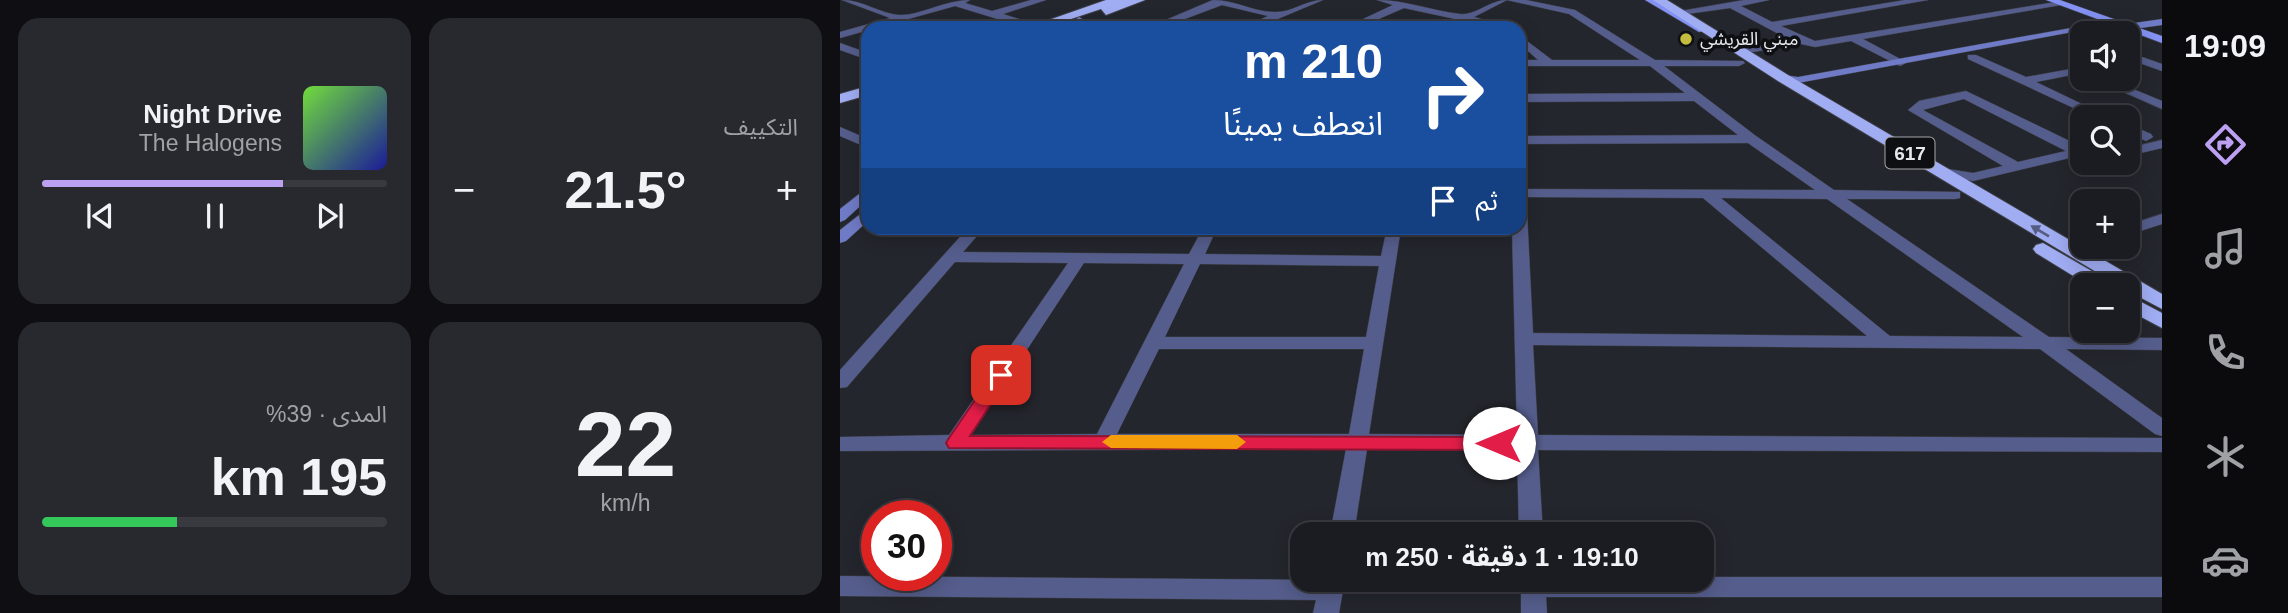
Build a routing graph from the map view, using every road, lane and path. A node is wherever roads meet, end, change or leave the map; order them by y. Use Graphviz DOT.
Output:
graph roads {
  1 [pos="870,0"];
  2 [pos="1041,0"];
  3 [pos="1118,0"];
  4 [pos="1139,0"];
  5 [pos="1318,0"];
  6 [pos="1382,0"];
  7 [pos="1502,0"];
  8 [pos="1512,0"];
  9 [pos="1639,0"];
  10 [pos="1650,0"];
  11 [pos="1659,0"];
  12 [pos="1764,0"];
  13 [pos="1923,0"];
  14 [pos="960,1"];
  15 [pos="1219,1"];
  16 [pos="852,2"];
  17 [pos="2062,3"];
  18 [pos="1402,5"];
  19 [pos="1732,5"];
  20 [pos="1680,12"];
  21 [pos="993,15"];
  22 [pos="2162,15"];
  23 [pos="1278,16"];
  24 [pos="900,18"];
  25 [pos="1465,18"];
  26 [pos="2112,19"];
  27 [pos="889,21"];
  28 [pos="1011,21"];
  29 [pos="1054,21"];
  30 [pos="1082,21"];
  31 [pos="1169,21"];
  32 [pos="1265,21"];
  33 [pos="1365,21"];
  34 [pos="1459,21"];
  35 [pos="1478,21"];
  36 [pos="2114,21"];
  37 [pos="2117,21"];
  38 [pos="2162,22"];
  39 [pos="1770,25"];
  40 [pos="2140,28"];
  41 [pos="861,29"];
  42 [pos="2140,30"];
  43 [pos="2140,30"];
  44 [pos="840,35"];
  45 [pos="1713,35"];
  46 [pos="2070,35"];
  47 [pos="2162,35"];
  48 [pos="1852,38"];
  49 [pos="2070,38"];
  50 [pos="2162,40"];
  51 [pos="1801,41"];
  52 [pos="1526,43"];
  53 [pos="840,46"];
  54 [pos="861,54"];
  55 [pos="1740,57"];
  56 [pos="1972,57"];
  57 [pos="840,59"];
  58 [pos="2140,61"];
  59 [pos="1526,63"];
  60 [pos="1549,63"];
  61 [pos="1653,63"];
  62 [pos="1900,63"];
  63 [pos="861,67"];
  64 [pos="2162,68"];
  65 [pos="2070,73"];
  66 [pos="1783,78"];
  67 [pos="1834,78"];
  68 [pos="2024,81"];
  69 [pos="861,84"];
  70 [pos="2162,88"];
  71 [pos="840,91"];
  72 [pos="2129,91"];
  73 [pos="861,92"];
  74 [pos="1809,93"];
  75 [pos="2137,94"];
  76 [pos="1698,97"];
  77 [pos="1526,98"];
  78 [pos="840,99"];
  79 [pos="2077,105"];
  80 [pos="2162,105"];
  81 [pos="2162,133"];
  82 [pos="2140,134"];
  83 [pos="843,135"];
  84 [pos="2146,137"];
  85 [pos="2140,138"];
  86 [pos="1751,139"];
  87 [pos="1526,140"];
  88 [pos="861,141"];
  89 [pos="2162,144"];
  90 [pos="2070,149"];
  91 [pos="2140,149"];
  92 [pos="2070,157"];
  93 [pos="2070,158"];
  94 [pos="2016,167"];
  95 [pos="1942,172"];
  96 [pos="1526,193"];
  97 [pos="1707,194"];
  98 [pos="1832,195"];
  99 [pos="1955,195"];
  100 [pos="861,197"];
  101 [pos="1985,198"];
  102 [pos="840,216"];
  103 [pos="861,219"];
  104 [pos="2162,219"];
  105 [pos="2140,226"];
  106 [pos="970,235"];
  107 [pos="1207,235"];
  108 [pos="1392,235"];
  109 [pos="1520,235"];
  110 [pos="840,238"];
  111 [pos="2070,243"];
  112 [pos="950,257"];
  113 [pos="2096,259"];
  114 [pos="1077,261"];
  115 [pos="1195,261"];
  116 [pos="1386,261"];
  117 [pos="2082,273"];
  118 [pos="2162,303"];
  119 [pos="2140,308"];
  120 [pos="2162,322"];
  121 [pos="1524,339"];
  122 [pos="1153,342"];
  123 [pos="1887,342"];
  124 [pos="1374,343"];
  125 [pos="2046,344"];
  126 [pos="2162,344"];
  127 [pos="840,382"];
  128 [pos="2162,429"];
  129 [pos="1103,442"];
  130 [pos="955,443"];
  131 [pos="1359,443"];
  132 [pos="840,444"];
  133 [pos="1527,444"];
  134 [pos="2162,444"];
  135 [pos="1344,522"];
  136 [pos="1530,522"];
  137 [pos="1714,584"];
  138 [pos="840,586"];
  139 [pos="2162,587"];
  140 [pos="1533,592"];
  141 [pos="1330,594"];
  142 [pos="1534,613"];
  1 -- 16 [label="street"];
  2 -- 21 [label="street"];
  3 -- 29 [label="highway"];
  4 -- 30 [label="highway"];
  5 -- 23 [label="street"];
  6 -- 18 [label="street"];
  7 -- 25 [label="street"];
  8 -- 61 [label="street"];
  9 -- 55 [label="highway, 617"];
  10 -- 45 [label="main road"];
  11 -- 20 [label="highway, 617"];
  12 -- 19 [label="street"];
  13 -- 39 [label="street"];
  14 -- 21 [label="street"];
  14 -- 24 [label="street"];
  15 -- 23 [label="street"];
  15 -- 31 [label="street"];
  16 -- 24 [label="street"];
  17 -- 26 [label="main road"];
  17 -- 36 [label="street"];
  17 -- 48 [label="street"];
  18 -- 25 [label="street"];
  18 -- 33 [label="street"];
  19 -- 20 [label="street"];
  19 -- 39 [label="street"];
  20 -- 45 [label="highway, 617"];
  21 -- 28 [label="street"];
  22 -- 26 [label="street"];
  23 -- 32 [label="street"];
  24 -- 27 [label="street"];
  25 -- 34 [label="street"];
  25 -- 35 [label="street"];
  26 -- 37 [label="main road"];
  38 -- 40 [label="street"];
  39 -- 51 [label="street"];
  41 -- 44 [label="street"];
  42 -- 47 [label="main road"];
  43 -- 50 [label="main road"];
  45 -- 55 [label="highway, 617"];
  46 -- 62 [label="street"];
  48 -- 51 [label="street"];
  48 -- 62 [label="street"];
  49 -- 56 [label="street"];
  51 -- 55 [label="street"];
  52 -- 60 [label="street"];
  53 -- 54 [label="street"];
  55 -- 61 [label="street"];
  55 -- 66 [label="highway, 617"];
  55 -- 99 [label="highway, 617"];
  56 -- 67 [label="street"];
  56 -- 68 [label="street"];
  57 -- 63 [label="street"];
  58 -- 64 [label="street"];
  59 -- 60 [label="street"];
  60 -- 61 [label="street"];
  61 -- 76 [label="street"];
  62 -- 67 [label="street"];
  65 -- 68 [label="street"];
  66 -- 67 [label="street"];
  66 -- 74 [label="highway, 617"];
  67 -- 74 [label="street"];
  68 -- 79 [label="street"];
  69 -- 71 [label="highway"];
  70 -- 75 [label="street"];
  72 -- 75 [label="street"];
  73 -- 78 [label="highway"];
  74 -- 95 [label="highway, 617"];
  75 -- 80 [label="street"];
  76 -- 77 [label="street"];
  76 -- 86 [label="street"];
  81 -- 84 [label="street"];
  82 -- 84 [label="street"];
  83 -- 88 [label="street"];
  84 -- 85 [label="street"];
  86 -- 87 [label="street"];
  86 -- 98 [label="street"];
  89 -- 91 [label="street"];
  90 -- 94 [label="street"];
  92 -- 94 [label="street"];
  93 -- 101 [label="street"];
  94 -- 95 [label="street"];
  95 -- 101 [label="highway, 617"];
  96 -- 97 [label="street"];
  97 -- 98 [label="street"];
  97 -- 123 [label="street"];
  98 -- 99 [label="street"];
  98 -- 125 [label="street"];
  99 -- 117 [label="highway, 617"];
  100 -- 102 [label="street"];
  111 -- 101 [label="highway, 617, one-way"];
  103 -- 110 [label="street"];
  104 -- 105 [label="street"];
  106 -- 112 [label="street"];
  107 -- 115 [label="street"];
  108 -- 116 [label="street"];
  109 -- 121 [label="street"];
  112 -- 114 [label="street"];
  112 -- 127 [label="street"];
  113 -- 118 [label="highway, 617"];
  114 -- 115 [label="street"];
  114 -- 130 [label="street"];
  115 -- 116 [label="street"];
  115 -- 122 [label="street"];
  116 -- 124 [label="street"];
  119 -- 120 [label="highway"];
  121 -- 123 [label="street"];
  121 -- 133 [label="street"];
  122 -- 124 [label="street"];
  122 -- 129 [label="street"];
  123 -- 125 [label="street"];
  124 -- 131 [label="street"];
  125 -- 126 [label="street"];
  125 -- 128 [label="street"];
  129 -- 130 [label="street"];
  129 -- 131 [label="street"];
  130 -- 132 [label="street"];
  131 -- 133 [label="street"];
  131 -- 135 [label="street"];
  133 -- 134 [label="street"];
  133 -- 136 [label="street"];
  137 -- 139 [label="street"];
  138 -- 141 [label="street"];
  140 -- 142 [label="street"];
}
